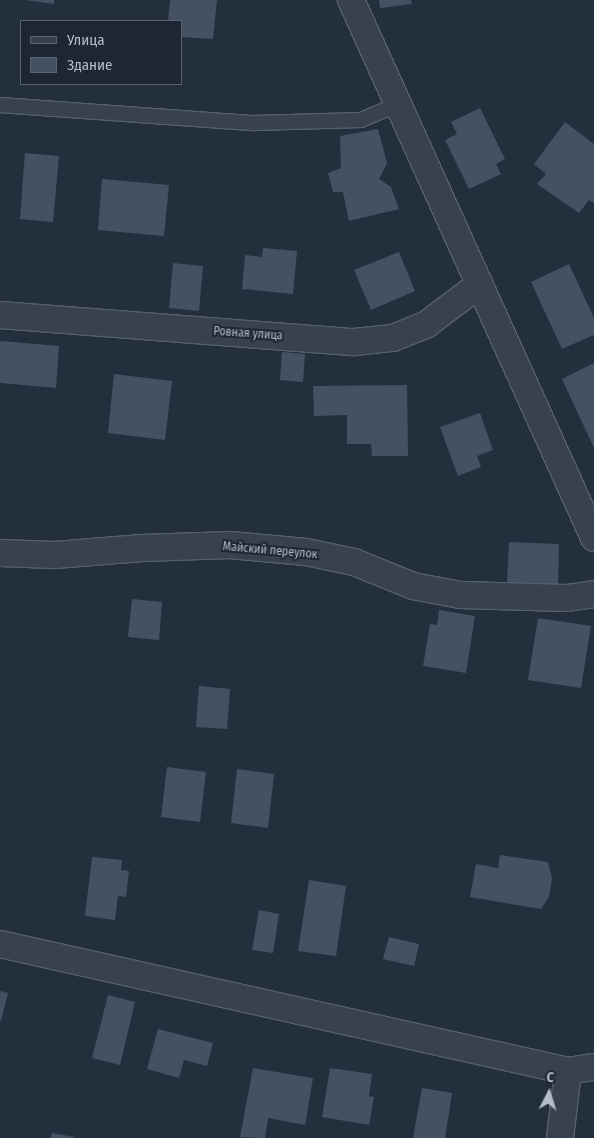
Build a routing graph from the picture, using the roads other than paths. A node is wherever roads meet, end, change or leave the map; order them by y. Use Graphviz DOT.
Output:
graph roads {
  1 [pos="351,0"];
  2 [pos="0,105"];
  3 [pos="397,105"];
  4 [pos="480,284"];
  5 [pos="0,315"];
  6 [pos="594,538"];
  7 [pos="0,553"];
  8 [pos="594,594"];
  9 [pos="0,944"];
  10 [pos="594,1067"];
  11 [pos="568,1071"];
  12 [pos="560,1138"];
  1 -- 3 [label="street"];
  2 -- 3 [label="lane"];
  3 -- 4 [label="street"];
  4 -- 5 [label="street, Ровная улица"];
  4 -- 6 [label="street"];
  7 -- 8 [label="street, Майский переулок"];
  9 -- 11 [label="street"];
  10 -- 11 [label="street"];
  11 -- 12 [label="street"];
}
